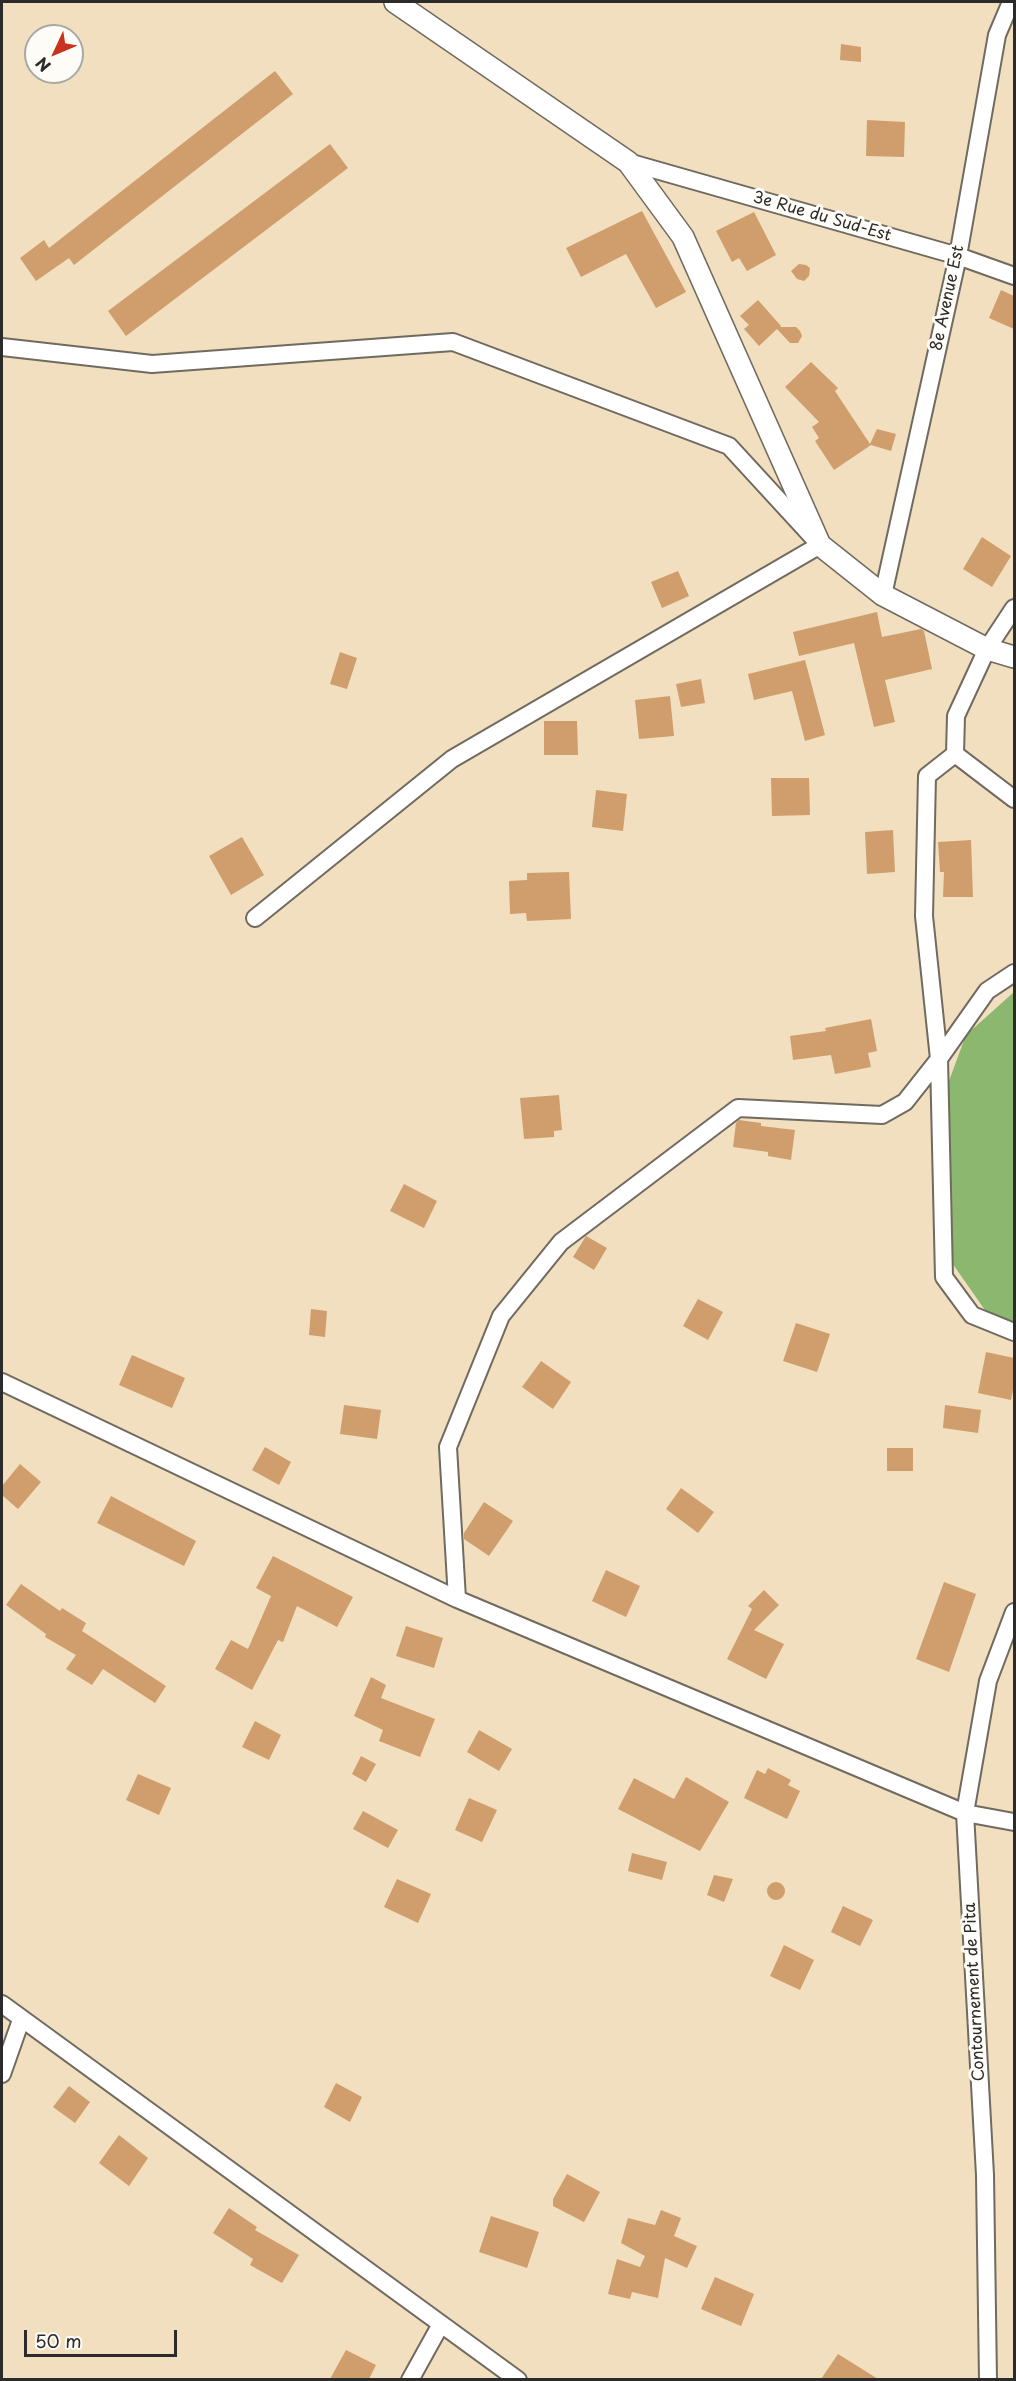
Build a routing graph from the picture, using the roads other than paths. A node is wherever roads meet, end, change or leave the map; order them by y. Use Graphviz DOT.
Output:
graph roads {
  1 [pos="395,2"];
  2 [pos="1011,2"];
  3 [pos="628,162"];
  4 [pos="958,256"];
  5 [pos="1014,276"];
  6 [pos="2,347"];
  7 [pos="820,544"];
  8 [pos="883,595"];
  9 [pos="1014,608"];
  10 [pos="987,649"];
  11 [pos="1014,657"];
  12 [pos="955,754"];
  13 [pos="1014,799"];
  14 [pos="255,918"];
  15 [pos="1014,973"];
  16 [pos="939,1059"];
  17 [pos="1014,1332"];
  18 [pos="2,1382"];
  19 [pos="457,1599"];
  20 [pos="1014,1612"];
  21 [pos="965,1813"];
  22 [pos="1014,1822"];
  23 [pos="2,2004"];
  24 [pos="21,2020"];
  25 [pos="2,2074"];
  26 [pos="441,2324"];
  27 [pos="410,2379"];
  28 [pos="518,2379"];
  29 [pos="988,2379"];
  1 -- 3 [label="street"];
  2 -- 4 [label="street, 8e Avenue Est"];
  3 -- 4 [label="street, 3e Rue du Sud-Est"];
  3 -- 7 [label="street"];
  4 -- 5 [label="street, 3e Rue du Sud-Est"];
  4 -- 8 [label="street, 8e Avenue Est"];
  6 -- 7 [label="street"];
  7 -- 8 [label="street"];
  7 -- 14 [label="street"];
  8 -- 10 [label="street"];
  9 -- 10 [label="street"];
  10 -- 11 [label="street"];
  10 -- 12 [label="street"];
  12 -- 13 [label="street"];
  12 -- 16 [label="street"];
  15 -- 16 [label="street"];
  16 -- 17 [label="street"];
  16 -- 19 [label="street"];
  18 -- 19 [label="street"];
  19 -- 21 [label="street"];
  20 -- 21 [label="street, Contournement de Pita"];
  21 -- 22 [label="street"];
  21 -- 29 [label="street, Contournement de Pita"];
  23 -- 24 [label="street"];
  24 -- 25 [label="street"];
  24 -- 26 [label="street"];
  26 -- 27 [label="street"];
  26 -- 28 [label="street"];
}
